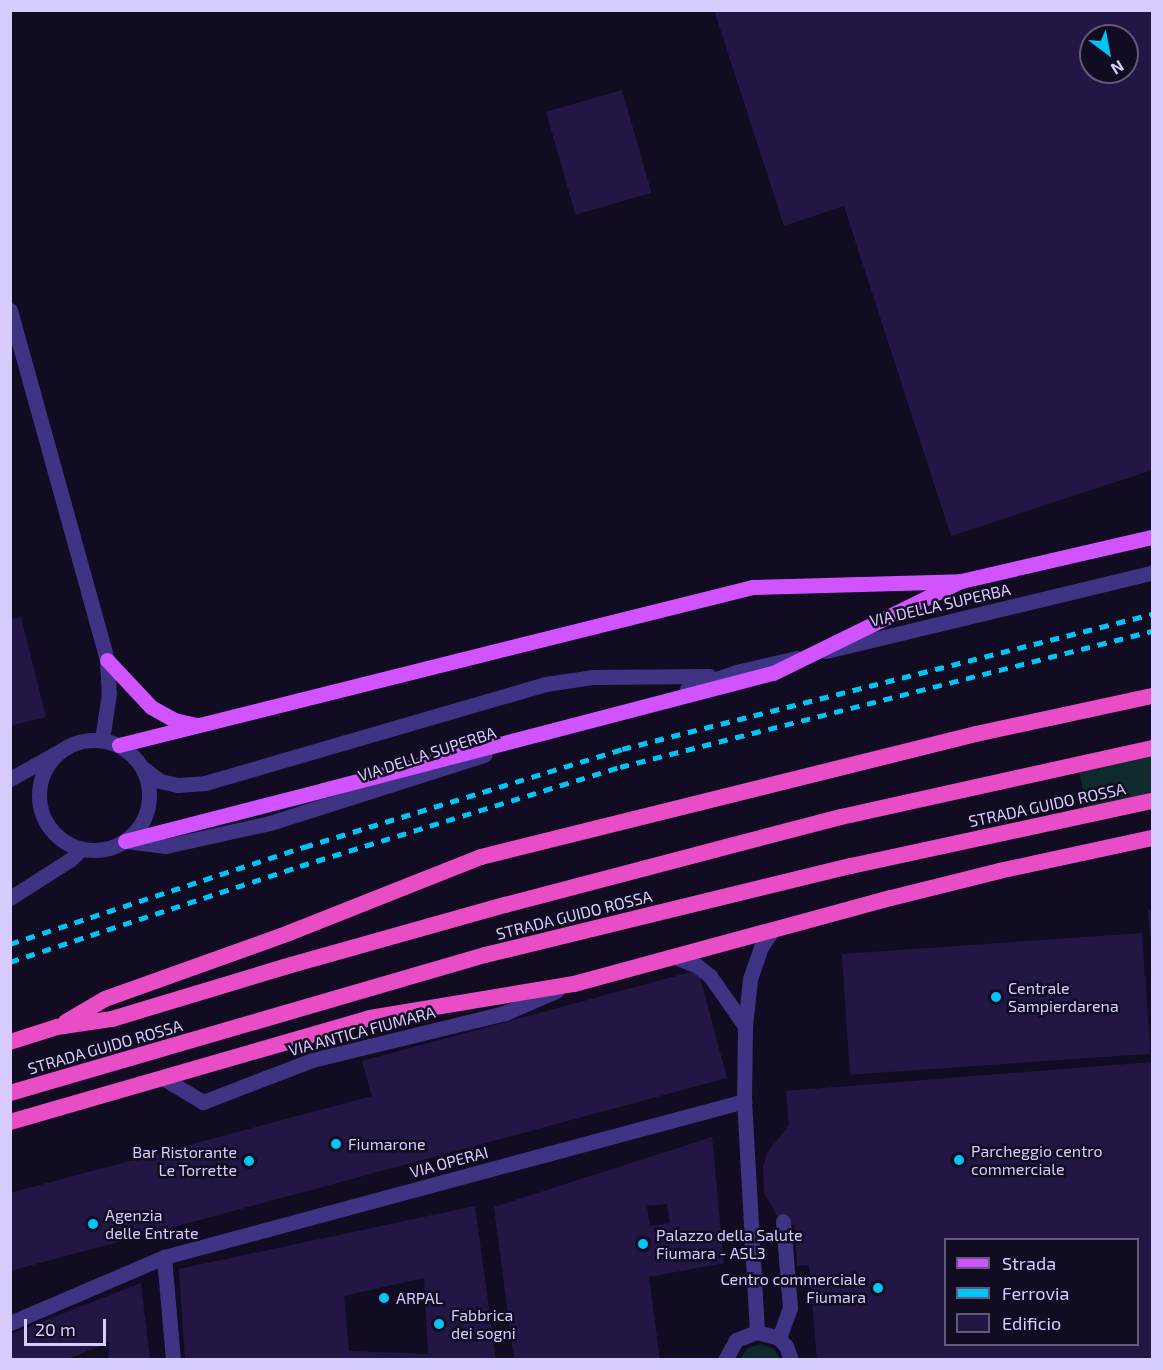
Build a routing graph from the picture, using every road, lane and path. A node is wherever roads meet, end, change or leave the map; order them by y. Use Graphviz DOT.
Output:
graph roads {
  1 [pos="10,310"];
  2 [pos="1152,537"];
  3 [pos="1152,573"];
  4 [pos="961,581"];
  5 [pos="107,660"];
  6 [pos="736,672"];
  7 [pos="1152,696"];
  8 [pos="202,726"];
  9 [pos="102,740"];
  10 [pos="119,745"];
  11 [pos="67,747"];
  12 [pos="1152,748"];
  13 [pos="143,768"];
  14 [pos="10,779"];
  15 [pos="1152,801"];
  16 [pos="1152,838"];
  17 [pos="125,841"];
  18 [pos="81,849"];
  19 [pos="10,898"];
  20 [pos="771,932"];
  21 [pos="675,957"];
  22 [pos="574,984"];
  23 [pos="745,1026"];
  24 [pos="57,1027"];
  25 [pos="10,1042"];
  26 [pos="163,1078"];
  27 [pos="10,1093"];
  28 [pos="744,1101"];
  29 [pos="10,1122"];
  30 [pos="783,1221"];
  31 [pos="164,1257"];
  32 [pos="10,1323"];
  33 [pos="757,1332"];
  34 [pos="779,1338"];
  35 [pos="173,1359"];
  36 [pos="725,1359"];
  37 [pos="791,1359"];
  1 -- 5 [label="street"];
  2 -- 4 [label="main road"];
  3 -- 6 [label="street, VIA DELLA SUPERBA"];
  4 -- 8 [label="main road"];
  4 -- 17 [label="main road, bridge"];
  5 -- 8 [label="main road"];
  5 -- 9 [label="street"];
  6 -- 13 [label="street, VIA DELLA SUPERBA"];
  6 -- 17 [label="street, VIA DELLA SUPERBA"];
  7 -- 24 [label="highway"];
  8 -- 10 [label="main road"];
  9 -- 10 [label="street"];
  9 -- 11 [label="street"];
  10 -- 13 [label="street"];
  11 -- 14 [label="street"];
  11 -- 18 [label="street"];
  12 -- 24 [label="highway, STRADA GUIDO ROSSA"];
  13 -- 17 [label="street"];
  15 -- 27 [label="highway, STRADA GUIDO ROSSA"];
  16 -- 20 [label="highway"];
  17 -- 18 [label="street"];
  18 -- 19 [label="street"];
  20 -- 21 [label="highway"];
  20 -- 23 [label="street"];
  21 -- 22 [label="highway"];
  21 -- 23 [label="street"];
  22 -- 26 [label="highway"];
  22 -- 26 [label="street, VIA ANTICA FIUMARA"];
  23 -- 28 [label="street"];
  24 -- 25 [label="highway"];
  26 -- 29 [label="highway"];
  28 -- 31 [label="street, VIA OPERAI"];
  28 -- 33 [label="street"];
  30 -- 34 [label="street"];
  31 -- 32 [label="street"];
  31 -- 35 [label="street"];
  33 -- 34 [label="street"];
  33 -- 36 [label="street"];
  34 -- 37 [label="street"];
}
